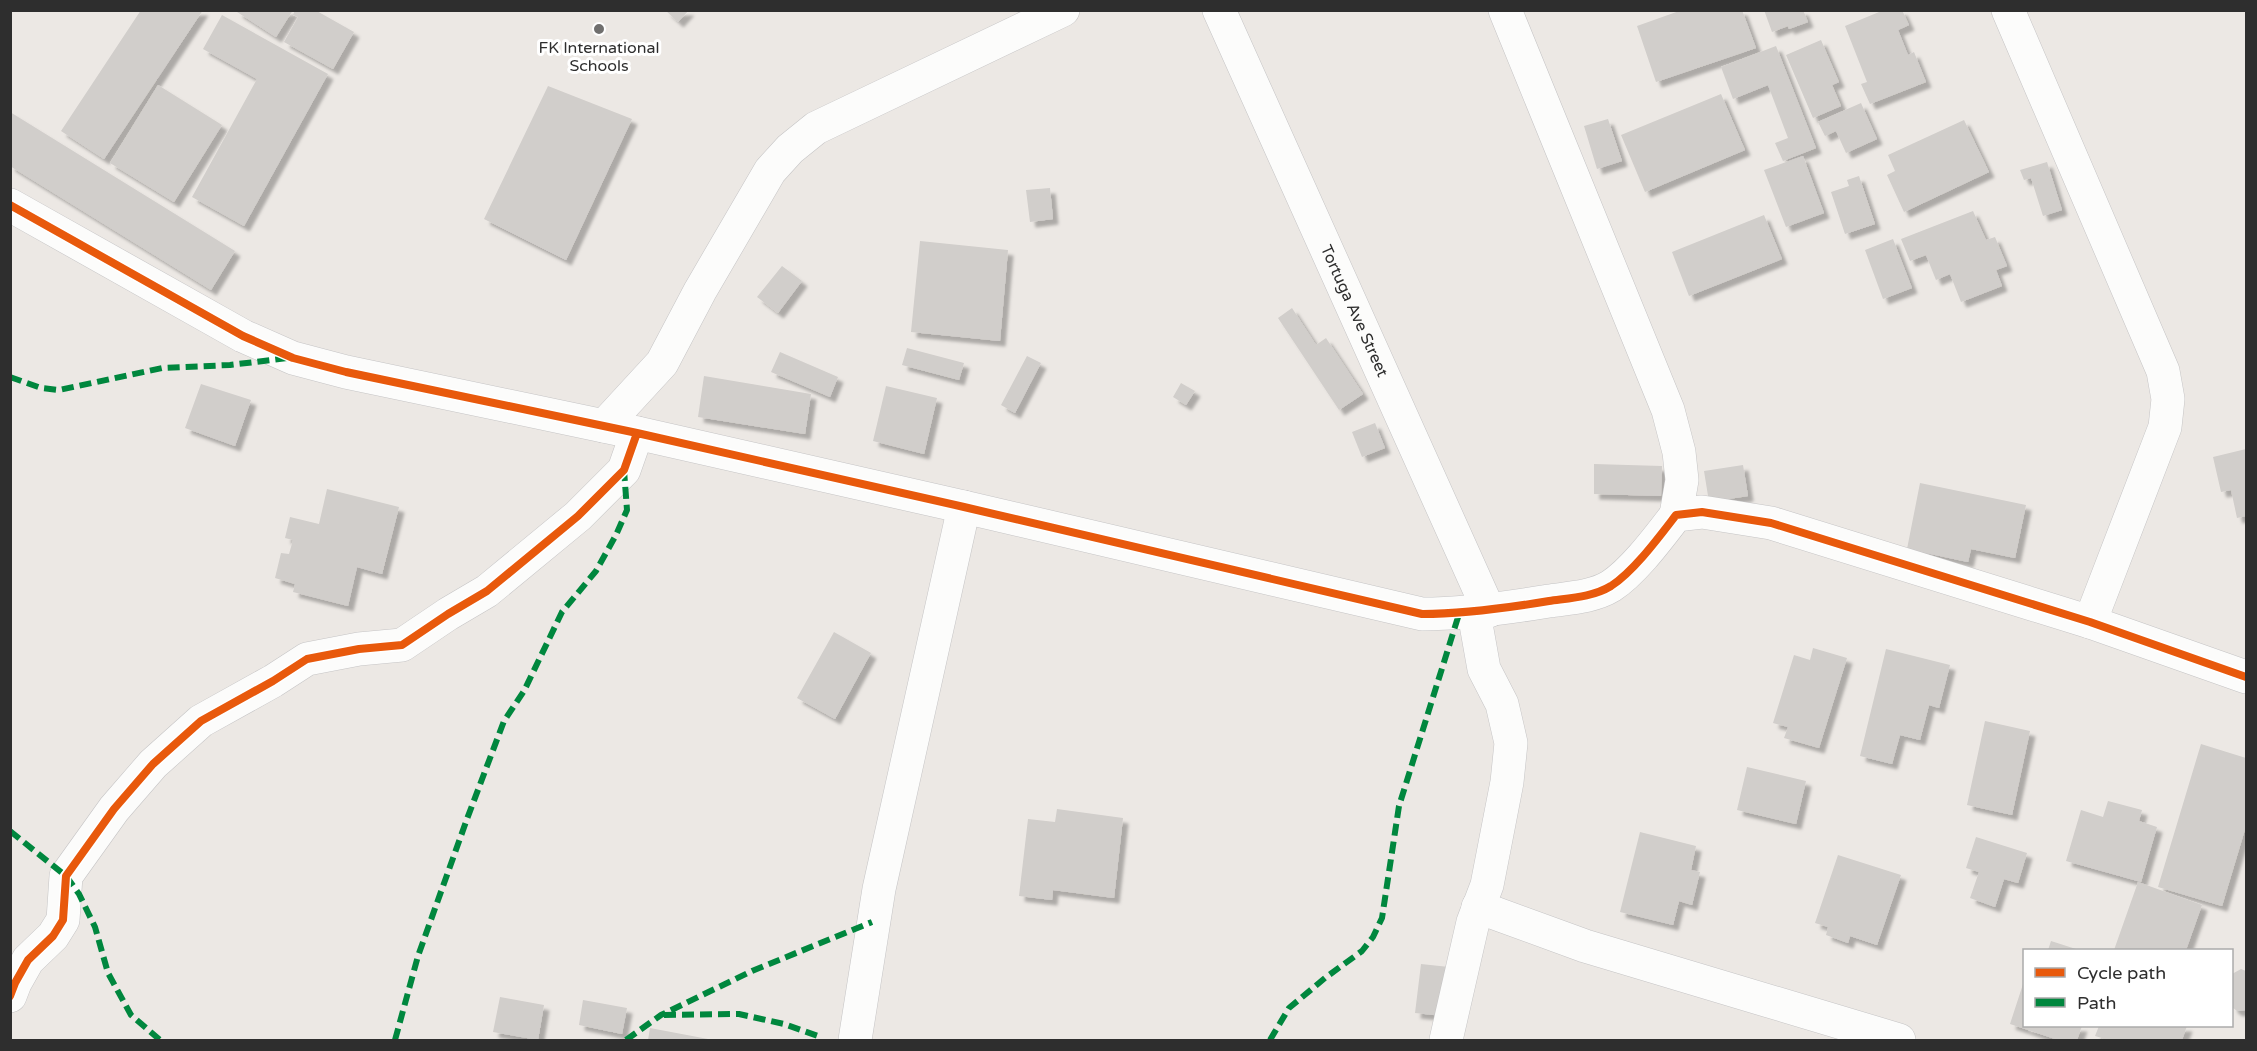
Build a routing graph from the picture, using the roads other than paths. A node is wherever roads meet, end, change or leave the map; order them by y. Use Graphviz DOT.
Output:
graph roads {
  1 [pos="1063,10"];
  2 [pos="1219,10"];
  3 [pos="1505,10"];
  4 [pos="2008,10"];
  5 [pos="10,205"];
  6 [pos="604,426"];
  7 [pos="637,433"];
  8 [pos="964,507"];
  9 [pos="1676,515"];
  10 [pos="1481,612"];
  11 [pos="2090,622"];
  12 [pos="2247,677"];
  13 [pos="1478,907"];
  14 [pos="10,996"];
  15 [pos="855,1041"];
  16 [pos="1446,1041"];
  17 [pos="1899,1041"];
  1 -- 6 [label="street"];
  2 -- 10 [label="street, Tortuga Ave Street"];
  3 -- 9 [label="street"];
  4 -- 11 [label="street"];
  5 -- 6 [label="street"];
  6 -- 7 [label="street"];
  7 -- 8 [label="street"];
  7 -- 14 [label="street"];
  8 -- 10 [label="street"];
  8 -- 15 [label="street"];
  9 -- 10 [label="street"];
  9 -- 11 [label="street"];
  10 -- 13 [label="street, Tortuga Ave Street"];
  11 -- 12 [label="street"];
  13 -- 16 [label="street, Tortuga Ave Street"];
  13 -- 17 [label="street"];
}
